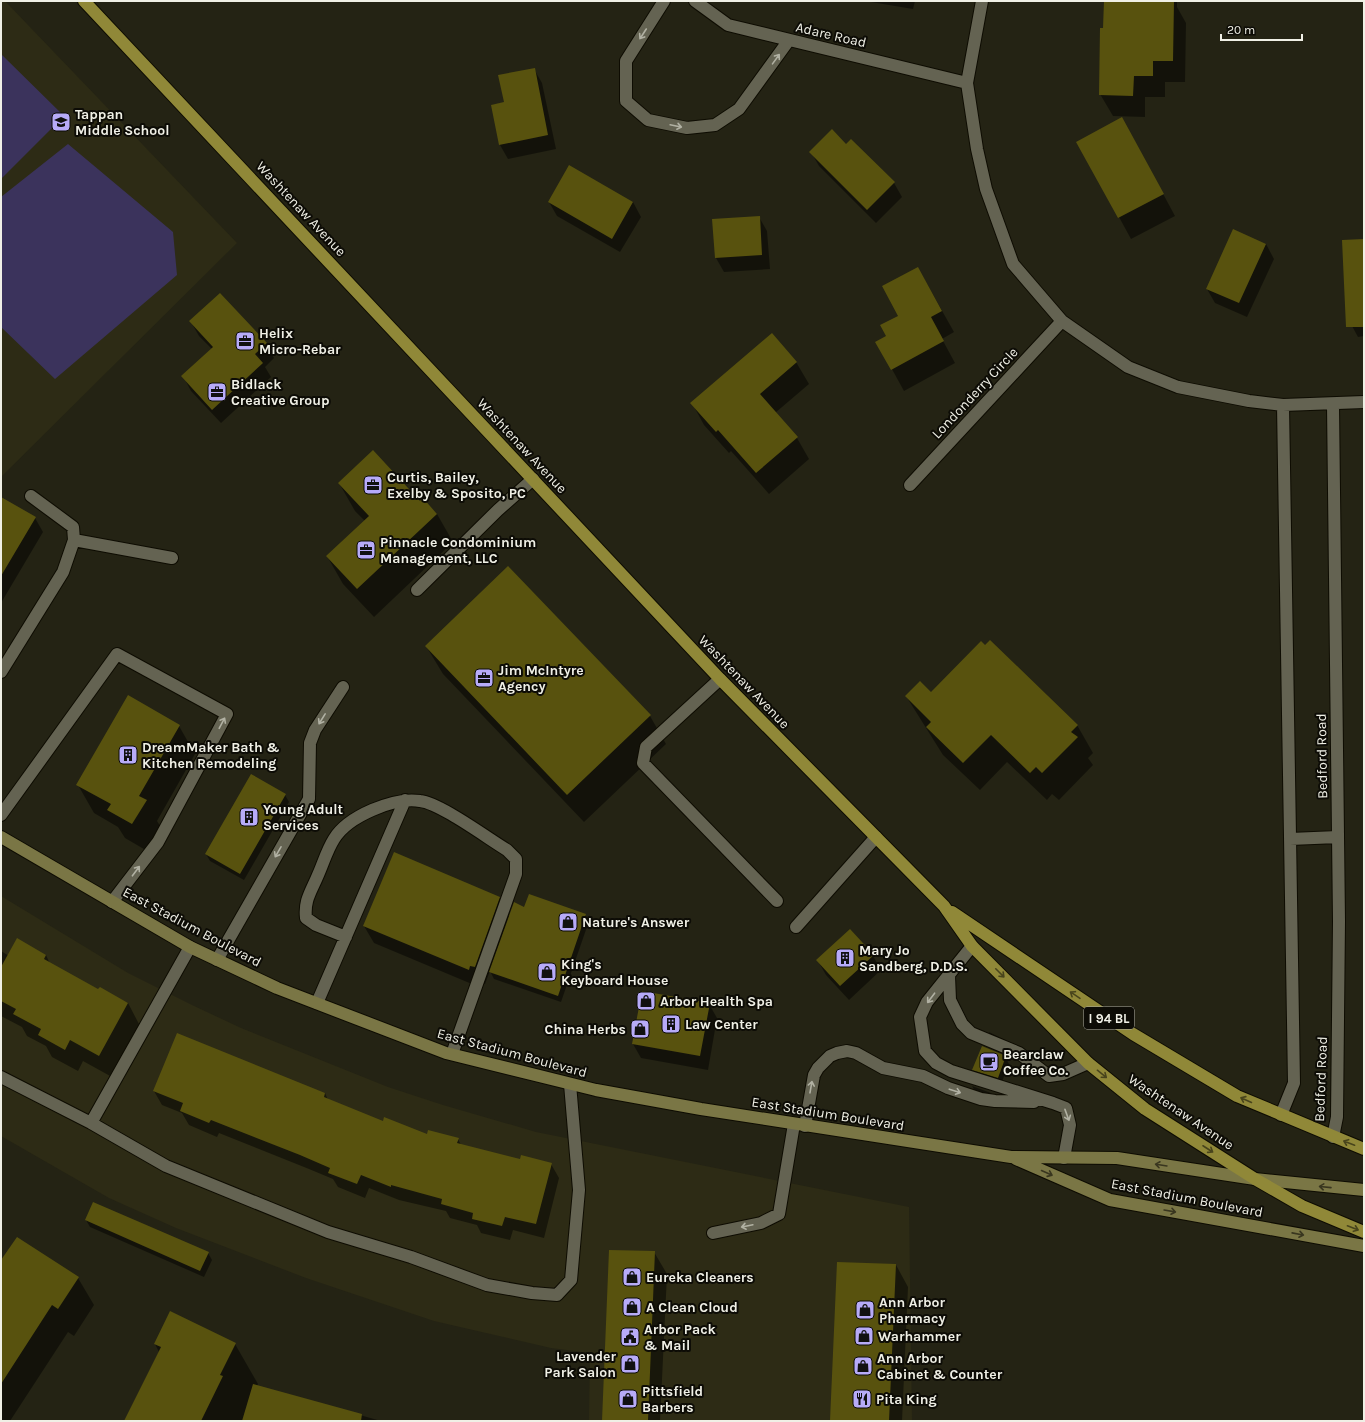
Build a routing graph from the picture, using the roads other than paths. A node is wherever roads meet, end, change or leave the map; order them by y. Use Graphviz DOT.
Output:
graph roads {
  1 [pos="84,1"];
  2 [pos="664,1"];
  3 [pos="695,1"];
  4 [pos="982,1"];
  5 [pos="789,40"];
  6 [pos="967,83"];
  7 [pos="1062,321"];
  8 [pos="1364,402"];
  9 [pos="1333,405"];
  10 [pos="1283,406"];
  11 [pos="533,479"];
  12 [pos="910,485"];
  13 [pos="31,496"];
  14 [pos="74,540"];
  15 [pos="172,558"];
  16 [pos="417,590"];
  17 [pos="1,672"];
  18 [pos="720,679"];
  19 [pos="343,687"];
  20 [pos="405,800"];
  21 [pos="1,814"];
  22 [pos="1,837"];
  23 [pos="876,837"];
  24 [pos="1338,837"];
  25 [pos="1290,839"];
  26 [pos="777,901"];
  27 [pos="112,902"];
  28 [pos="944,906"];
  29 [pos="796,927"];
  30 [pos="346,937"];
  31 [pos="190,946"];
  32 [pos="972,946"];
  33 [pos="217,960"];
  34 [pos="949,976"];
  35 [pos="317,1003"];
  36 [pos="452,1054"];
  37 [pos="1088,1063"];
  38 [pos="963,1075"];
  39 [pos="923,1076"];
  40 [pos="1,1077"];
  41 [pos="570,1084"];
  42 [pos="1053,1103"];
  43 [pos="1281,1115"];
  44 [pos="91,1123"];
  45 [pos="799,1125"];
  46 [pos="1333,1137"];
  47 [pos="1364,1149"];
  48 [pos="1011,1157"];
  49 [pos="1064,1158"];
  50 [pos="1255,1180"];
  51 [pos="1364,1190"];
  52 [pos="1364,1232"];
  53 [pos="713,1233"];
  54 [pos="1364,1246"];
  1 -- 11 [label="main road, Washtenaw Avenue / I 94 BL"];
  2 -- 5 [label="street, one-way"];
  3 -- 5 [label="street, Adare Road"];
  4 -- 6 [label="street"];
  5 -- 6 [label="street, Adare Road"];
  6 -- 7 [label="street"];
  7 -- 10 [label="street"];
  7 -- 12 [label="street, Londonderry Circle"];
  8 -- 9 [label="street"];
  9 -- 10 [label="street"];
  9 -- 24 [label="street, Bedford Road"];
  10 -- 25 [label="street, Bedford Road"];
  11 -- 16 [label="street"];
  11 -- 18 [label="main road, Washtenaw Avenue / I 94 BL"];
  13 -- 14 [label="street"];
  14 -- 15 [label="street"];
  14 -- 17 [label="street"];
  18 -- 23 [label="main road, Washtenaw Avenue / I 94 BL"];
  18 -- 26 [label="street"];
  19 -- 33 [label="street, one-way"];
  20 -- 30 [label="street"];
  20 -- 30 [label="street"];
  20 -- 36 [label="street"];
  27 -- 21 [label="street, one-way"];
  22 -- 27 [label="main road, East Stadium Boulevard"];
  23 -- 28 [label="main road, Washtenaw Avenue / I 94 BL"];
  23 -- 29 [label="street"];
  24 -- 25 [label="street"];
  24 -- 46 [label="street, Bedford Road"];
  25 -- 43 [label="street, Bedford Road"];
  27 -- 31 [label="main road, East Stadium Boulevard"];
  28 -- 32 [label="main road, Washtenaw Avenue / I 94 BL"];
  43 -- 28 [label="main road, Washtenaw Avenue / I 94 BL, one-way"];
  30 -- 35 [label="street"];
  31 -- 33 [label="main road, East Stadium Boulevard"];
  31 -- 44 [label="street"];
  32 -- 34 [label="street"];
  32 -- 37 [label="main road, Washtenaw Avenue / I 94 BL, one-way"];
  33 -- 35 [label="main road, East Stadium Boulevard"];
  34 -- 37 [label="street"];
  34 -- 38 [label="street, one-way"];
  35 -- 36 [label="main road, East Stadium Boulevard"];
  36 -- 41 [label="main road, East Stadium Boulevard"];
  37 -- 50 [label="main road, Washtenaw Avenue / I 94 BL, one-way"];
  38 -- 39 [label="street"];
  38 -- 42 [label="street"];
  39 -- 42 [label="street, one-way"];
  45 -- 39 [label="street, one-way"];
  40 -- 44 [label="street"];
  41 -- 44 [label="street"];
  41 -- 45 [label="main road, East Stadium Boulevard"];
  42 -- 49 [label="street, one-way"];
  43 -- 46 [label="main road, Washtenaw Avenue / I 94 BL"];
  45 -- 48 [label="main road, East Stadium Boulevard"];
  45 -- 53 [label="street, one-way"];
  47 -- 46 [label="main road, Washtenaw Avenue / I 94 BL, one-way"];
  48 -- 49 [label="main road, East Stadium Boulevard"];
  48 -- 54 [label="main road, East Stadium Boulevard, one-way"];
  50 -- 49 [label="main road, East Stadium Boulevard, one-way"];
  51 -- 50 [label="main road, East Stadium Boulevard, one-way"];
  50 -- 52 [label="main road, Washtenaw Avenue / I 94 BL, one-way"];
}
